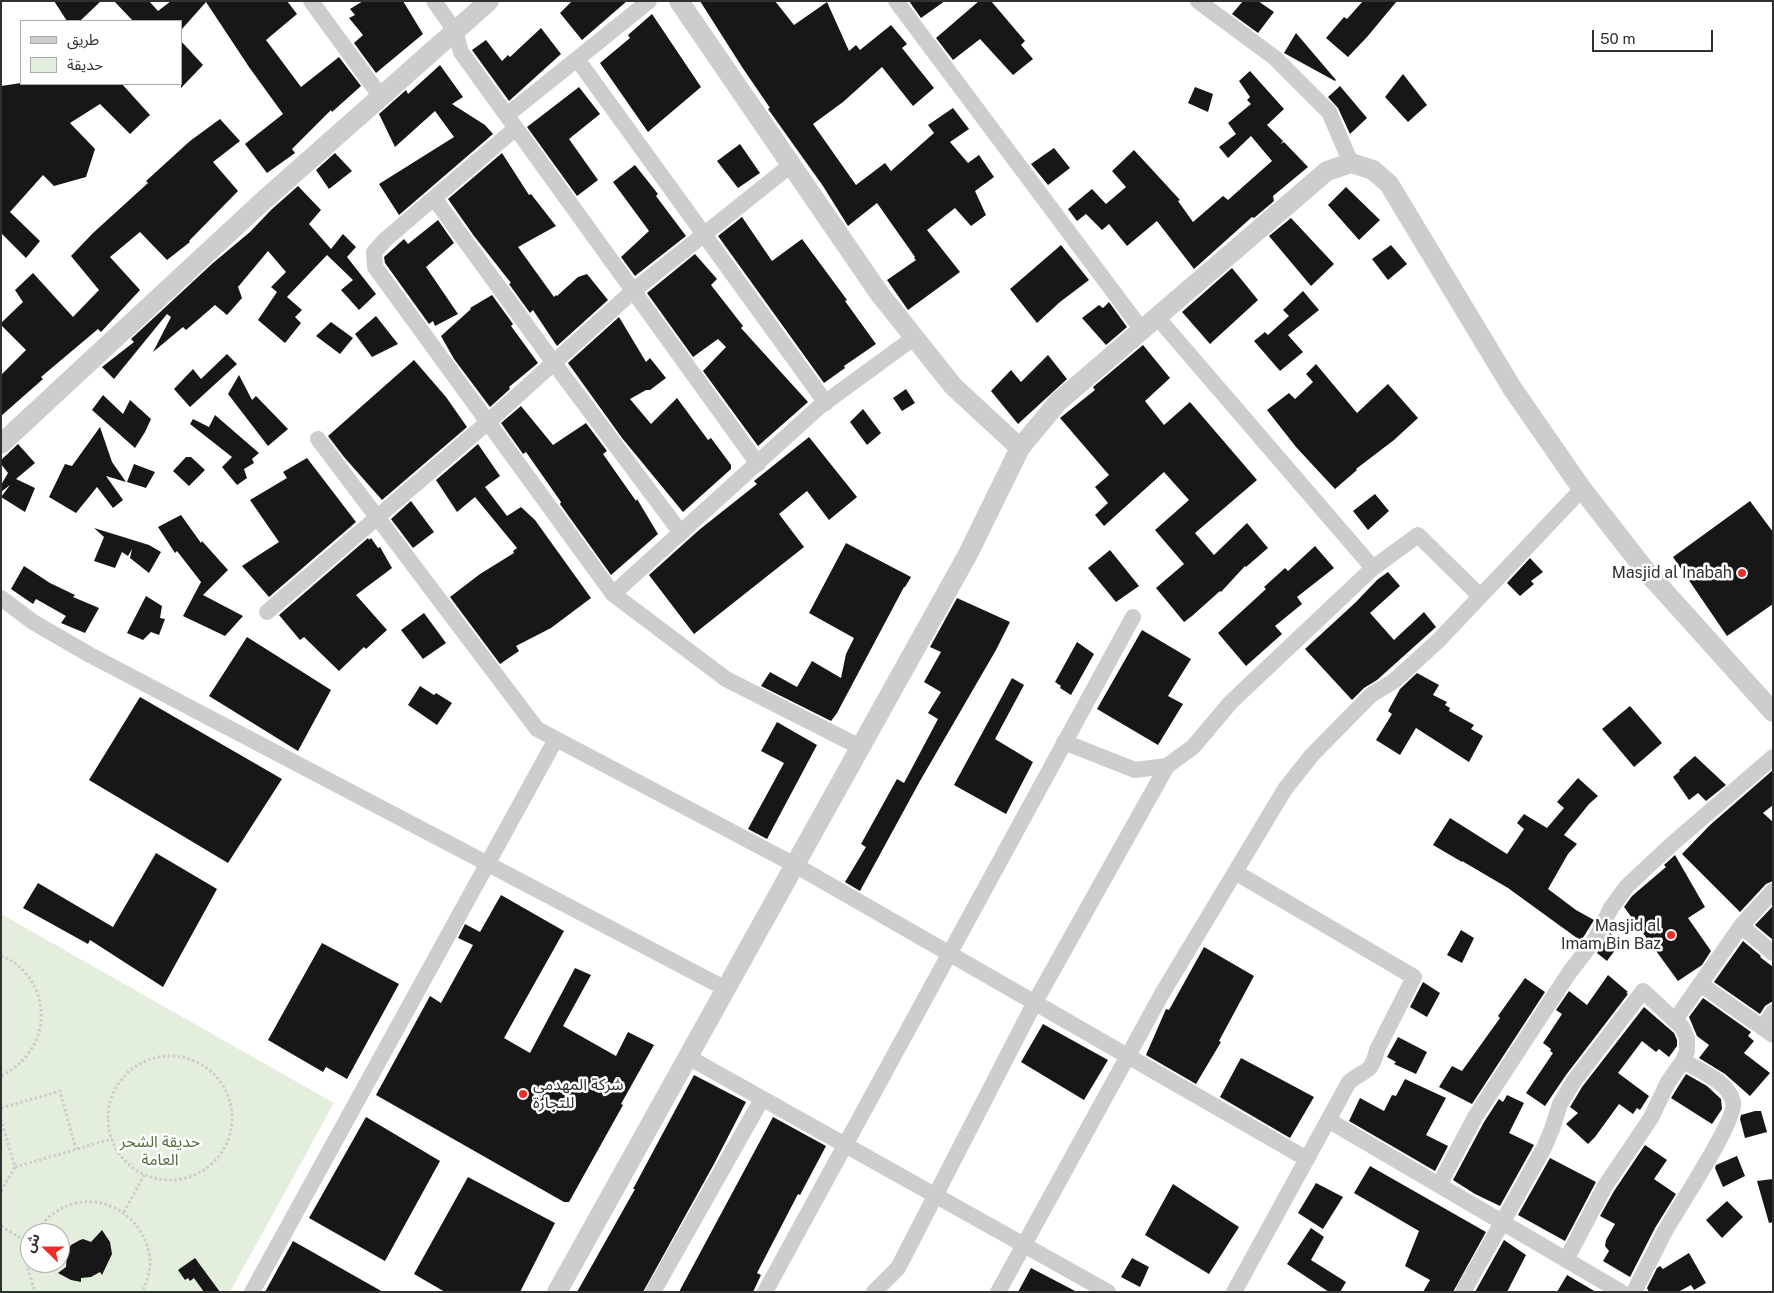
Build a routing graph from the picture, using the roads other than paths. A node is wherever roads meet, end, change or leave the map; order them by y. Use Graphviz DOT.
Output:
graph roads {
  1 [pos="311,1"];
  2 [pos="434,1"];
  3 [pos="489,1"];
  4 [pos="649,1"];
  5 [pos="679,1"];
  6 [pos="896,1"];
  7 [pos="1198,1"];
  8 [pos="456,31"];
  9 [pos="577,59"];
  10 [pos="381,97"];
  11 [pos="512,121"];
  12 [pos="1351,163"];
  13 [pos="791,165"];
  14 [pos="434,198"];
  15 [pos="704,234"];
  16 [pos="633,291"];
  17 [pos="1157,317"];
  18 [pos="1142,330"];
  19 [pos="915,337"];
  20 [pos="554,363"];
  21 [pos="826,403"];
  22 [pos="488,422"];
  23 [pos="318,439"];
  24 [pos="1,444"];
  25 [pos="1020,448"];
  26 [pos="758,464"];
  27 [pos="1582,488"];
  28 [pos="377,517"];
  29 [pos="681,533"];
  30 [pos="1373,568"];
  31 [pos="613,594"];
  32 [pos="1480,596"];
  33 [pos="1,598"];
  34 [pos="267,612"];
  35 [pos="1133,617"];
  36 [pos="1773,712"];
  37 [pos="556,739"];
  38 [pos="1064,742"];
  39 [pos="860,747"];
  40 [pos="1773,757"];
  41 [pos="1166,766"];
  42 [pos="489,864"];
  43 [pos="795,865"];
  44 [pos="1235,872"];
  45 [pos="1773,892"];
  46 [pos="1741,926"];
  47 [pos="950,952"];
  48 [pos="1773,953"];
  49 [pos="1700,984"];
  50 [pos="726,989"];
  51 [pos="1035,1002"];
  52 [pos="1773,1012"];
  53 [pos="1675,1020"];
  54 [pos="1768,1032"];
  55 [pos="688,1057"];
  56 [pos="1128,1057"];
  57 [pos="1684,1061"];
  58 [pos="762,1099"];
  59 [pos="1328,1120"];
  60 [pos="845,1145"];
  61 [pos="1307,1159"];
  62 [pos="1439,1185"];
  63 [pos="935,1195"];
  64 [pos="1501,1221"];
  65 [pos="1024,1245"];
  66 [pos="1566,1260"];
  67 [pos="252,1292"];
  68 [pos="557,1292"];
  69 [pos="653,1292"];
  70 [pos="765,1292"];
  71 [pos="874,1292"];
  72 [pos="998,1292"];
  73 [pos="1108,1292"];
  74 [pos="1234,1292"];
  75 [pos="1462,1292"];
  76 [pos="1621,1292"];
  77 [pos="1634,1292"];
  1 -- 10 [label="street"];
  2 -- 8 [label="street"];
  3 -- 8 [label="street"];
  4 -- 9 [label="street"];
  5 -- 13 [label="street"];
  6 -- 18 [label="street"];
  7 -- 12 [label="street"];
  8 -- 10 [label="street"];
  8 -- 11 [label="street"];
  9 -- 11 [label="street"];
  9 -- 15 [label="street"];
  10 -- 24 [label="street"];
  11 -- 14 [label="street"];
  11 -- 16 [label="street"];
  12 -- 17 [label="street"];
  12 -- 27 [label="street"];
  13 -- 15 [label="street"];
  13 -- 19 [label="street"];
  14 -- 20 [label="street"];
  14 -- 22 [label="street"];
  15 -- 16 [label="street"];
  15 -- 21 [label="street"];
  16 -- 20 [label="street"];
  16 -- 26 [label="street"];
  17 -- 18 [label="street"];
  17 -- 30 [label="street"];
  18 -- 25 [label="street"];
  19 -- 21 [label="street"];
  19 -- 25 [label="street"];
  20 -- 22 [label="street"];
  20 -- 29 [label="street"];
  21 -- 26 [label="street"];
  22 -- 28 [label="street"];
  22 -- 31 [label="street"];
  23 -- 28 [label="street"];
  25 -- 39 [label="street"];
  26 -- 29 [label="street"];
  27 -- 32 [label="street"];
  27 -- 36 [label="street"];
  28 -- 34 [label="street"];
  28 -- 37 [label="street"];
  29 -- 31 [label="street"];
  30 -- 32 [label="street"];
  30 -- 41 [label="street"];
  31 -- 39 [label="street"];
  32 -- 44 [label="street"];
  33 -- 42 [label="street"];
  35 -- 38 [label="street"];
  37 -- 42 [label="street"];
  37 -- 43 [label="street"];
  38 -- 41 [label="street"];
  38 -- 47 [label="street"];
  39 -- 43 [label="street"];
  40 -- 62 [label="street"];
  41 -- 51 [label="street"];
  42 -- 50 [label="street"];
  42 -- 67 [label="street"];
  43 -- 47 [label="street"];
  43 -- 50 [label="street"];
  44 -- 56 [label="street"];
  44 -- 59 [label="street"];
  45 -- 46 [label="street"];
  46 -- 48 [label="street"];
  46 -- 49 [label="street"];
  47 -- 51 [label="street"];
  47 -- 60 [label="street"];
  49 -- 53 [label="street"];
  49 -- 54 [label="street"];
  50 -- 55 [label="street"];
  51 -- 56 [label="street"];
  51 -- 63 [label="street"];
  52 -- 54 [label="street"];
  53 -- 57 [label="street"];
  53 -- 64 [label="street"];
  55 -- 58 [label="street"];
  55 -- 68 [label="street"];
  56 -- 61 [label="street"];
  56 -- 65 [label="street"];
  57 -- 66 [label="street"];
  57 -- 77 [label="street"];
  58 -- 60 [label="street"];
  58 -- 69 [label="street"];
  59 -- 61 [label="street"];
  59 -- 62 [label="street"];
  60 -- 63 [label="street"];
  60 -- 70 [label="street"];
  61 -- 74 [label="street"];
  62 -- 64 [label="street"];
  63 -- 65 [label="street"];
  63 -- 71 [label="street"];
  64 -- 66 [label="street"];
  64 -- 75 [label="street"];
  65 -- 72 [label="street"];
  65 -- 73 [label="street"];
  66 -- 76 [label="street"];
}
